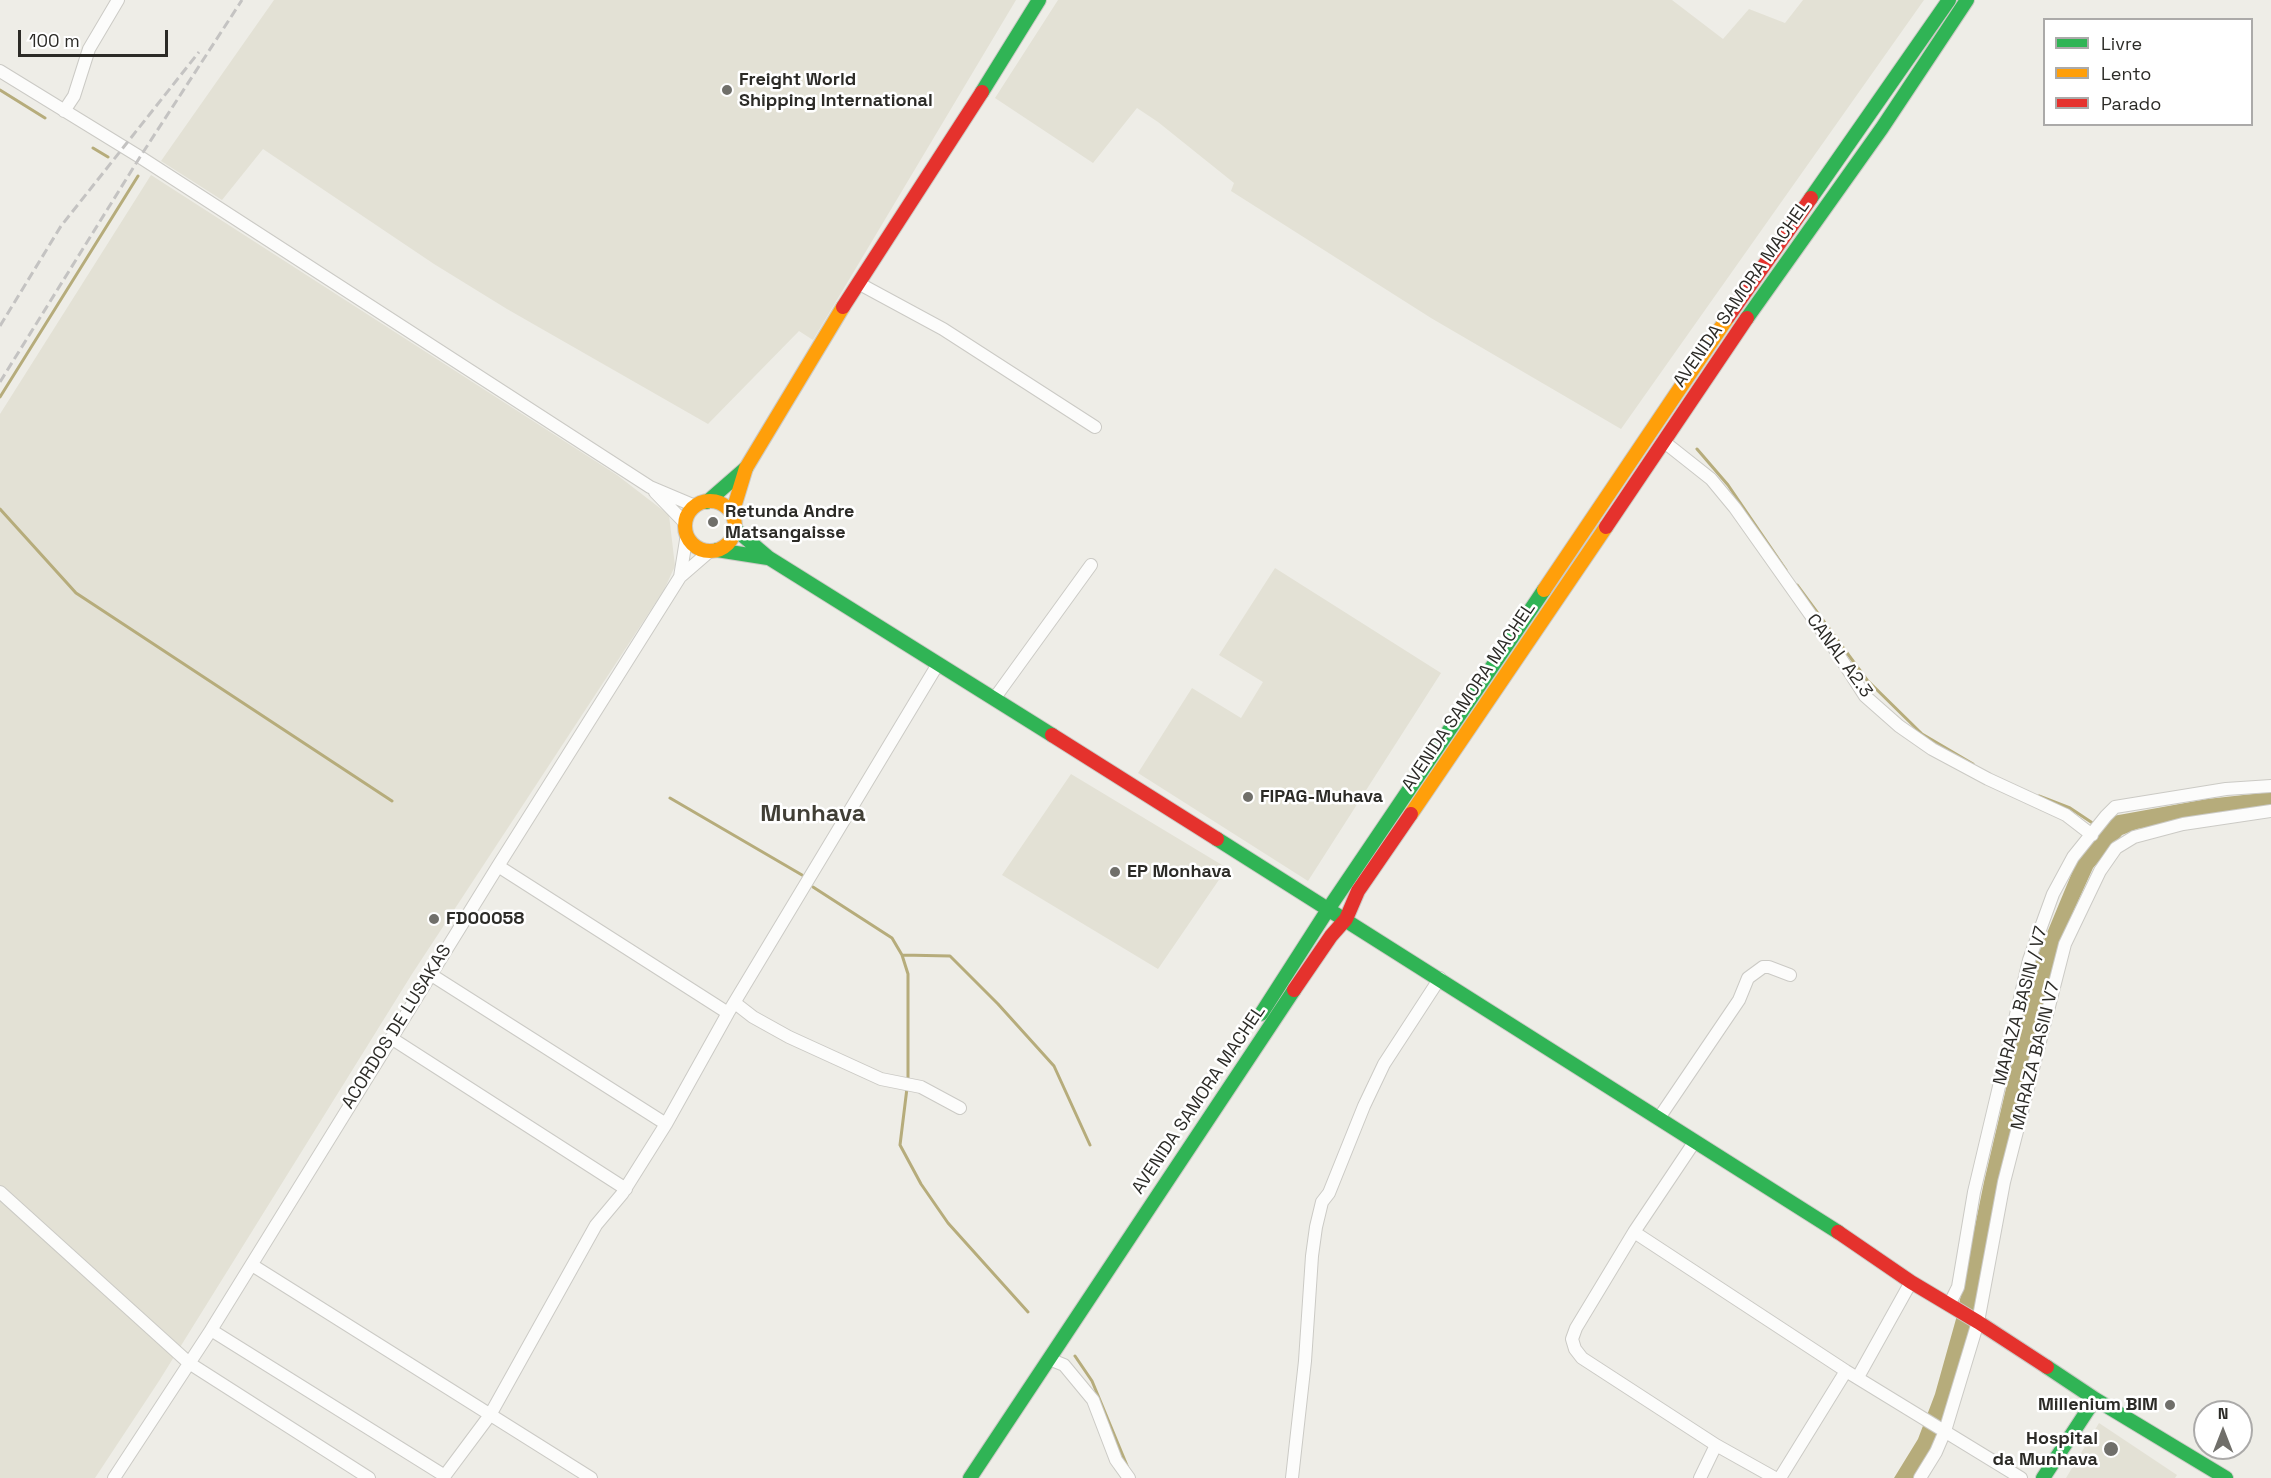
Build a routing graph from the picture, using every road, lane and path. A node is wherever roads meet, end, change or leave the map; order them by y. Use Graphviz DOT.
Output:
graph roads {
  1 [pos="118,0"];
  2 [pos="1039,0"];
  3 [pos="1949,0"];
  4 [pos="1967,0"];
  5 [pos="0,71"];
  6 [pos="64,111"];
  7 [pos="858,282"];
  8 [pos="1095,427"];
  9 [pos="1663,441"];
  10 [pos="746,468"];
  11 [pos="650,487"];
  12 [pos="701,504"];
  13 [pos="732,514"];
  14 [pos="686,529"];
  15 [pos="735,529"];
  16 [pos="714,550"];
  17 [pos="769,558"];
  18 [pos="1091,565"];
  19 [pos="680,577"];
  20 [pos="938,664"];
  21 [pos="994,699"];
  22 [pos="2271,786"];
  23 [pos="2271,811"];
  24 [pos="2092,835"];
  25 [pos="498,866"];
  26 [pos="1329,908"];
  27 [pos="1346,919"];
  28 [pos="430,974"];
  29 [pos="1790,975"];
  30 [pos="1440,978"];
  31 [pos="731,1008"];
  32 [pos="391,1038"];
  33 [pos="960,1108"];
  34 [pos="1659,1118"];
  35 [pos="666,1124"];
  36 [pos="1695,1141"];
  37 [pos="626,1189"];
  38 [pos="0,1192"];
  39 [pos="1634,1232"];
  40 [pos="252,1264"];
  41 [pos="1911,1282"];
  42 [pos="1949,1305"];
  43 [pos="1978,1322"];
  44 [pos="211,1330"];
  45 [pos="1049,1359"];
  46 [pos="189,1364"];
  47 [pos="1846,1371"];
  48 [pos="1858,1377"];
  49 [pos="2095,1399"];
  50 [pos="490,1415"];
  51 [pos="1946,1431"];
  52 [pos="1716,1445"];
  53 [pos="444,1477"];
  54 [pos="114,1478"];
  55 [pos="369,1478"];
  56 [pos="591,1478"];
  57 [pos="955,1478"];
  58 [pos="969,1478"];
  59 [pos="1129,1478"];
  60 [pos="1292,1478"];
  61 [pos="1700,1478"];
  62 [pos="1775,1478"];
  63 [pos="1780,1478"];
  64 [pos="1920,1478"];
  65 [pos="2021,1478"];
  66 [pos="2043,1478"];
  67 [pos="2226,1478"];
  1 -- 6 [label="street"];
  2 -- 7 [label="main road"];
  3 -- 26 [label="main road, AVENIDA SAMORA MACHEL"];
  4 -- 9 [label="main road, AVENIDA SAMORA MACHEL"];
  5 -- 6 [label="street"];
  6 -- 11 [label="street"];
  7 -- 8 [label="street"];
  7 -- 10 [label="main road"];
  9 -- 24 [label="street, CANAL A2.3"];
  9 -- 27 [label="main road, AVENIDA SAMORA MACHEL"];
  10 -- 12 [label="main road"];
  10 -- 13 [label="main road"];
  11 -- 12 [label="street"];
  11 -- 14 [label="street"];
  12 -- 13 [label="main road"];
  12 -- 14 [label="main road"];
  13 -- 15 [label="main road"];
  14 -- 16 [label="main road"];
  14 -- 19 [label="street"];
  15 -- 16 [label="main road"];
  15 -- 17 [label="main road"];
  16 -- 17 [label="main road"];
  16 -- 19 [label="street"];
  17 -- 20 [label="main road"];
  18 -- 21 [label="street"];
  19 -- 25 [label="street, ACORDOS DE LUSAKAS"];
  20 -- 21 [label="main road"];
  20 -- 31 [label="street"];
  21 -- 26 [label="main road"];
  22 -- 24 [label="street, MARAZA BASIN / V7"];
  23 -- 43 [label="street, MARAZA BASIN V7"];
  24 -- 42 [label="street, MARAZA BASIN / V7"];
  25 -- 28 [label="street, ACORDOS DE LUSAKAS"];
  25 -- 31 [label="street"];
  26 -- 27 [label="main road"];
  26 -- 57 [label="main road, AVENIDA SAMORA MACHEL"];
  27 -- 30 [label="main road"];
  27 -- 45 [label="main road, AVENIDA SAMORA MACHEL"];
  28 -- 32 [label="street, ACORDOS DE LUSAKAS"];
  28 -- 35 [label="street"];
  29 -- 34 [label="street"];
  30 -- 34 [label="main road"];
  30 -- 60 [label="street"];
  31 -- 33 [label="street"];
  31 -- 35 [label="street"];
  32 -- 37 [label="street"];
  32 -- 40 [label="street, ACORDOS DE LUSAKAS"];
  34 -- 36 [label="main road"];
  35 -- 37 [label="street"];
  36 -- 39 [label="street"];
  36 -- 41 [label="main road"];
  37 -- 50 [label="street"];
  38 -- 46 [label="street"];
  39 -- 47 [label="street"];
  39 -- 52 [label="street"];
  40 -- 44 [label="street, ACORDOS DE LUSAKAS"];
  40 -- 50 [label="street"];
  41 -- 42 [label="main road"];
  41 -- 48 [label="street"];
  42 -- 43 [label="main road"];
  43 -- 49 [label="main road"];
  43 -- 51 [label="street, MARAZA BASIN V7"];
  44 -- 46 [label="street, ACORDOS DE LUSAKAS"];
  44 -- 53 [label="street"];
  45 -- 58 [label="main road, AVENIDA SAMORA MACHEL"];
  45 -- 59 [label="street"];
  46 -- 54 [label="street, ACORDOS DE LUSAKAS"];
  46 -- 55 [label="street"];
  47 -- 48 [label="street"];
  47 -- 63 [label="street"];
  48 -- 51 [label="street"];
  49 -- 66 [label="main road"];
  49 -- 67 [label="main road"];
  50 -- 53 [label="street"];
  50 -- 56 [label="street"];
  51 -- 64 [label="street, MARAZA BASIN V7"];
  51 -- 65 [label="street"];
  52 -- 61 [label="street"];
  52 -- 62 [label="street"];
}
